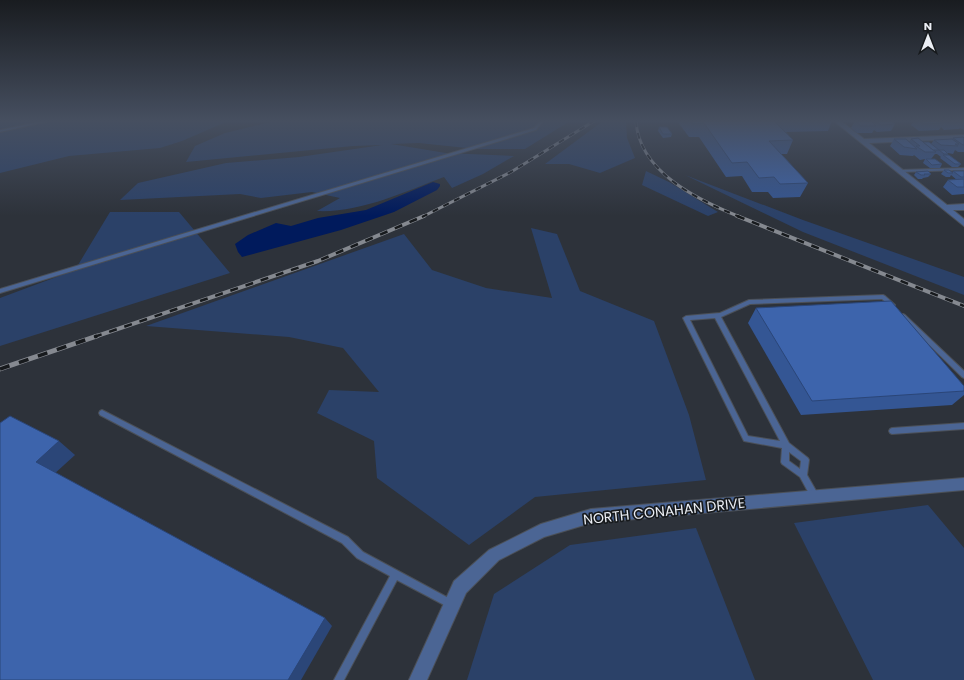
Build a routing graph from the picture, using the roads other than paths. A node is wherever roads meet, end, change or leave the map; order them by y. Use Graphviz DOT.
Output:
graph roads {
  1 [pos="457,153"];
  2 [pos="876,153"];
  3 [pos="964,169"];
  4 [pos="899,171"];
  5 [pos="964,207"];
  6 [pos="946,208"];
  7 [pos="964,223"];
  8 [pos="0,291"];
  9 [pos="718,315"];
  10 [pos="964,375"];
  11 [pos="102,413"];
  12 [pos="964,426"];
  13 [pos="892,431"];
  14 [pos="786,445"];
  15 [pos="803,474"];
  16 [pos="964,484"];
  17 [pos="815,496"];
  18 [pos="396,574"];
  19 [pos="452,605"];
  20 [pos="339,680"];
  21 [pos="418,680"];
  1 -- 8 [label="lane"];
  2 -- 4 [label="street"];
  3 -- 4 [label="lane"];
  4 -- 6 [label="street"];
  5 -- 6 [label="street"];
  6 -- 7 [label="street"];
  9 -- 10 [label="lane"];
  9 -- 14 [label="lane"];
  9 -- 14 [label="lane"];
  11 -- 18 [label="lane"];
  12 -- 13 [label="lane"];
  14 -- 15 [label="lane"];
  14 -- 15 [label="lane"];
  15 -- 17 [label="lane"];
  16 -- 17 [label="street, NORTH CONAHAN DRIVE"];
  17 -- 19 [label="street, NORTH CONAHAN DRIVE"];
  18 -- 19 [label="lane"];
  18 -- 20 [label="lane"];
  19 -- 21 [label="street, NORTH CONAHAN DRIVE"];
}
